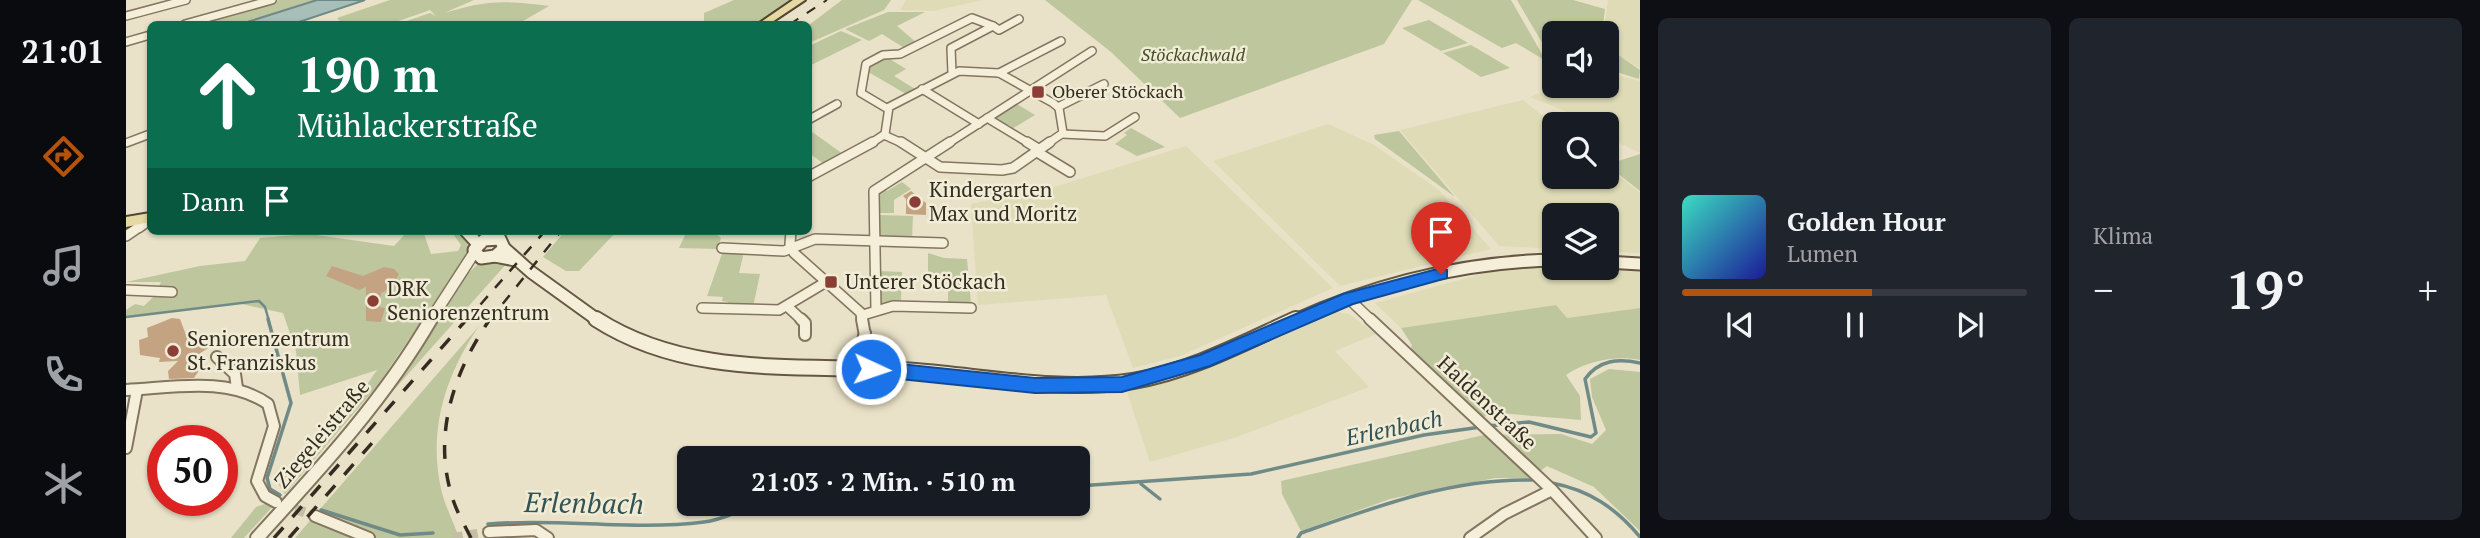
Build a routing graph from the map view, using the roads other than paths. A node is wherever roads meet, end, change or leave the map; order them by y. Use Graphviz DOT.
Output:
graph roads {
  1 [pos="186,0"];
  2 [pos="272,0"];
  3 [pos="800,0"];
  4 [pos="162,3"];
  5 [pos="126,16"];
  6 [pos="1019,19"];
  7 [pos="197,21"];
  8 [pos="768,21"];
  9 [pos="992,26"];
  10 [pos="147,36"];
  11 [pos="1061,41"];
  12 [pos="126,42"];
  13 [pos="1091,51"];
  14 [pos="952,72"];
  15 [pos="999,73"];
  16 [pos="1104,85"];
  17 [pos="922,89"];
  18 [pos="1030,90"];
  19 [pos="837,104"];
  20 [pos="1058,107"];
  21 [pos="888,109"];
  22 [pos="1135,117"];
  23 [pos="812,118"];
  24 [pos="983,121"];
  25 [pos="1062,134"];
  26 [pos="147,135"];
  27 [pos="884,135"];
  28 [pos="126,143"];
  29 [pos="1039,151"];
  30 [pos="926,158"];
  31 [pos="1070,172"];
  32 [pos="812,175"];
  33 [pos="140,224"];
  34 [pos="469,235"];
  35 [pos="475,235"];
  36 [pos="790,235"];
  37 [pos="126,236"];
  38 [pos="875,240"];
  39 [pos="943,243"];
  40 [pos="480,248"];
  41 [pos="722,248"];
  42 [pos="791,249"];
  43 [pos="499,252"];
  44 [pos="1542,260"];
  45 [pos="1619,263"];
  46 [pos="1640,264"];
  47 [pos="826,282"];
  48 [pos="126,290"];
  49 [pos="172,292"];
  50 [pos="1349,299"];
  51 [pos="702,307"];
  52 [pos="788,307"];
  53 [pos="971,308"];
  54 [pos="876,309"];
  55 [pos="863,315"];
  56 [pos="865,333"];
  57 [pos="804,335"];
  58 [pos="217,357"];
  59 [pos="855,368"];
  60 [pos="871,369"];
  61 [pos="237,388"];
  62 [pos="132,390"];
  63 [pos="126,448"];
  64 [pos="1552,490"];
  65 [pos="276,502"];
  66 [pos="315,516"];
  67 [pos="489,532"];
  68 [pos="257,538"];
  69 [pos="369,538"];
  70 [pos="548,538"];
  71 [pos="1470,538"];
  72 [pos="1596,538"];
  1 -- 4 [label="street"];
  2 -- 7 [label="street"];
  3 -- 8 [label="main road"];
  4 -- 5 [label="street"];
  6 -- 9 [label="street"];
  9 -- 14 [label="street"];
  9 -- 21 [label="street"];
  10 -- 12 [label="street"];
  11 -- 15 [label="street"];
  13 -- 18 [label="street"];
  14 -- 15 [label="street"];
  14 -- 17 [label="street"];
  15 -- 18 [label="street"];
  16 -- 20 [label="street"];
  17 -- 21 [label="street"];
  17 -- 24 [label="street"];
  18 -- 20 [label="street"];
  18 -- 24 [label="street"];
  19 -- 23 [label="street"];
  20 -- 25 [label="street"];
  21 -- 27 [label="street"];
  22 -- 25 [label="street"];
  24 -- 29 [label="street"];
  24 -- 30 [label="street"];
  25 -- 29 [label="street"];
  26 -- 28 [label="street"];
  27 -- 30 [label="street"];
  27 -- 32 [label="street"];
  29 -- 30 [label="street"];
  29 -- 31 [label="street"];
  30 -- 38 [label="street"];
  33 -- 37 [label="street"];
  34 -- 40 [label="main road"];
  35 -- 40 [label="main road"];
  36 -- 42 [label="street"];
  38 -- 39 [label="street"];
  38 -- 42 [label="street"];
  38 -- 54 [label="street"];
  40 -- 43 [label="main road"];
  40 -- 43 [label="main road"];
  40 -- 68 [label="street, Ziegeleistraße"];
  41 -- 42 [label="street"];
  42 -- 47 [label="street"];
  43 -- 59 [label="main road"];
  44 -- 50 [label="main road"];
  45 -- 46 [label="main road"];
  47 -- 52 [label="street"];
  47 -- 55 [label="street"];
  48 -- 49 [label="street"];
  50 -- 60 [label="main road"];
  50 -- 64 [label="street, Haldenstraße"];
  51 -- 52 [label="street"];
  52 -- 57 [label="street"];
  53 -- 54 [label="street"];
  54 -- 55 [label="street"];
  55 -- 56 [label="street"];
  56 -- 59 [label="street"];
  56 -- 60 [label="street"];
  58 -- 61 [label="street"];
  59 -- 60 [label="main road"];
  61 -- 62 [label="street"];
  61 -- 65 [label="street"];
  62 -- 63 [label="street"];
  64 -- 71 [label="street"];
  64 -- 72 [label="street, Haldenstraße"];
  66 -- 69 [label="street"];
  67 -- 70 [label="street"];
}
